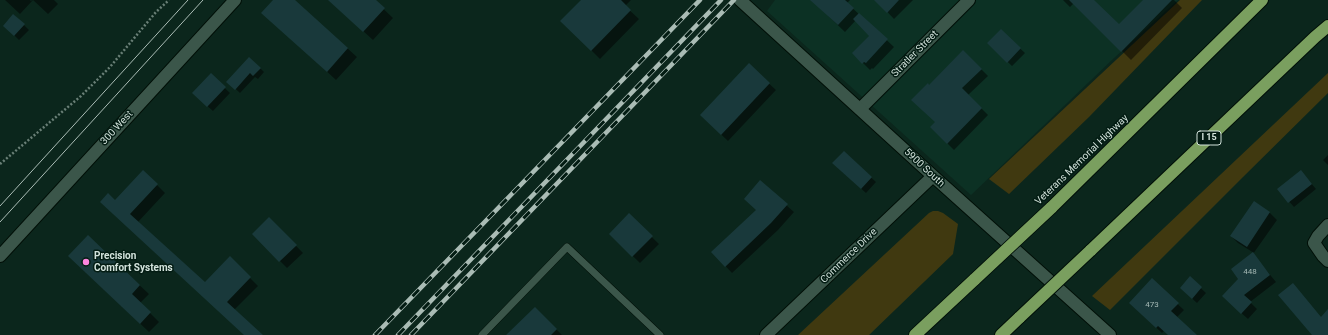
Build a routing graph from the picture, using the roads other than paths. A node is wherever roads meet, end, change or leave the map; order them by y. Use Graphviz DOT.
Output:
graph roads {
  1 [pos="235,0"];
  2 [pos="740,0"];
  3 [pos="969,0"];
  4 [pos="1262,0"];
  5 [pos="1328,26"];
  6 [pos="860,109"];
  7 [pos="933,176"];
  8 [pos="1328,226"];
  9 [pos="0,256"];
  10 [pos="1328,261"];
  11 [pos="1108,334"];
  12 [pos="482,335"];
  13 [pos="660,335"];
  14 [pos="766,335"];
  15 [pos="915,335"];
  16 [pos="1001,335"];
  1 -- 9 [label="street, 300 West"];
  2 -- 6 [label="street, 5900 South"];
  3 -- 6 [label="street, Stratler Street"];
  4 -- 15 [label="highway, Veterans Memorial Highway, bridge"];
  5 -- 16 [label="highway, I 15, bridge"];
  6 -- 7 [label="street, 5900 South"];
  7 -- 11 [label="street, 5900 South"];
  7 -- 14 [label="street, Commerce Drive"];
  8 -- 10 [label="street"];
  12 -- 13 [label="lane"];
}
